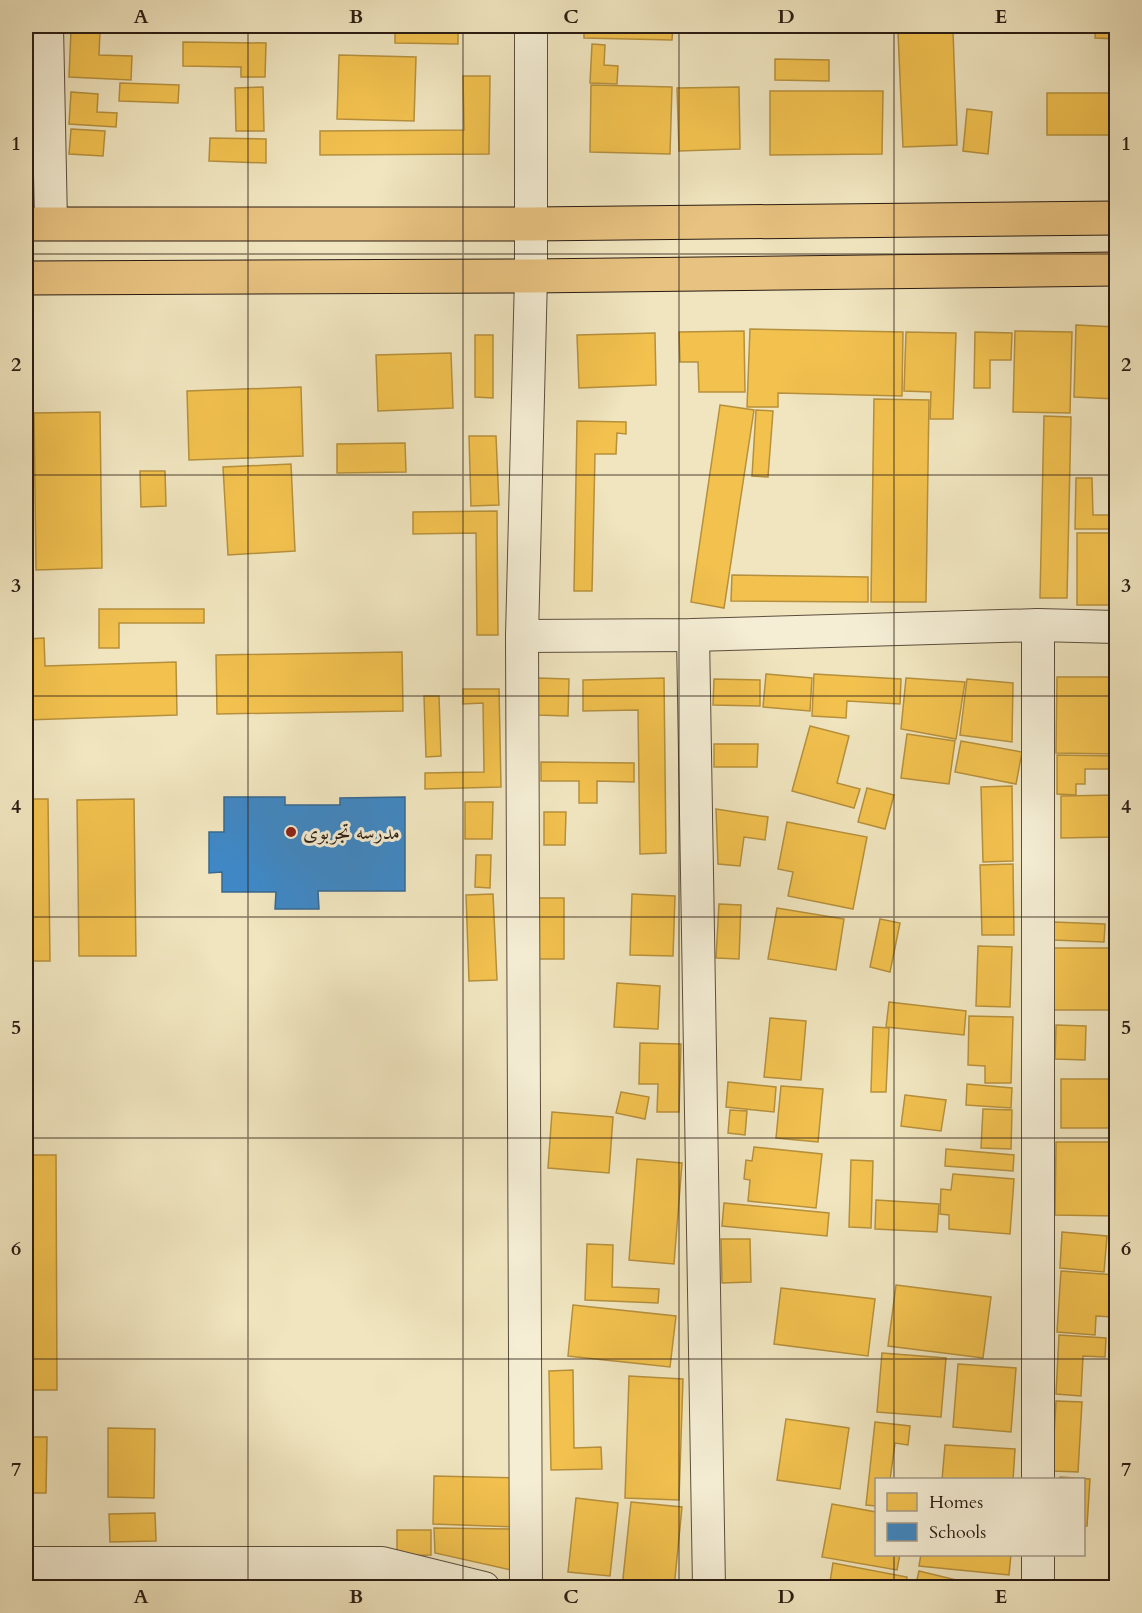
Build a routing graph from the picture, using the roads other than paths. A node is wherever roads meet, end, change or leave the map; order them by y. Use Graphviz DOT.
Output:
graph roads {
  1 [pos="47,26"];
  2 [pos="531,26"];
  3 [pos="1116,218"];
  4 [pos="38,224"];
  5 [pos="531,224"];
  6 [pos="1116,268"];
  7 [pos="531,276"];
  8 [pos="26,278"];
  9 [pos="1038,625"];
  10 [pos="1116,627"];
  11 [pos="693,635"];
  12 [pos="522,636"];
  13 [pos="1038,1478"];
  14 [pos="1038,1556"];
  15 [pos="38,1571"];
  16 [pos="382,1575"];
  17 [pos="484,1587"];
  18 [pos="526,1587"];
  19 [pos="709,1587"];
  20 [pos="1038,1587"];
  1 -- 4 [label="street"];
  2 -- 5 [label="street"];
  3 -- 5 [label="main road"];
  4 -- 5 [label="main road"];
  5 -- 7 [label="street"];
  6 -- 7 [label="main road"];
  7 -- 8 [label="main road"];
  7 -- 12 [label="street"];
  9 -- 10 [label="street"];
  9 -- 11 [label="street"];
  9 -- 13 [label="street"];
  11 -- 12 [label="street"];
  11 -- 19 [label="street"];
  12 -- 18 [label="street"];
  14 -- 20 [label="street"];
  15 -- 16 [label="street"];
  16 -- 17 [label="street"];
}
